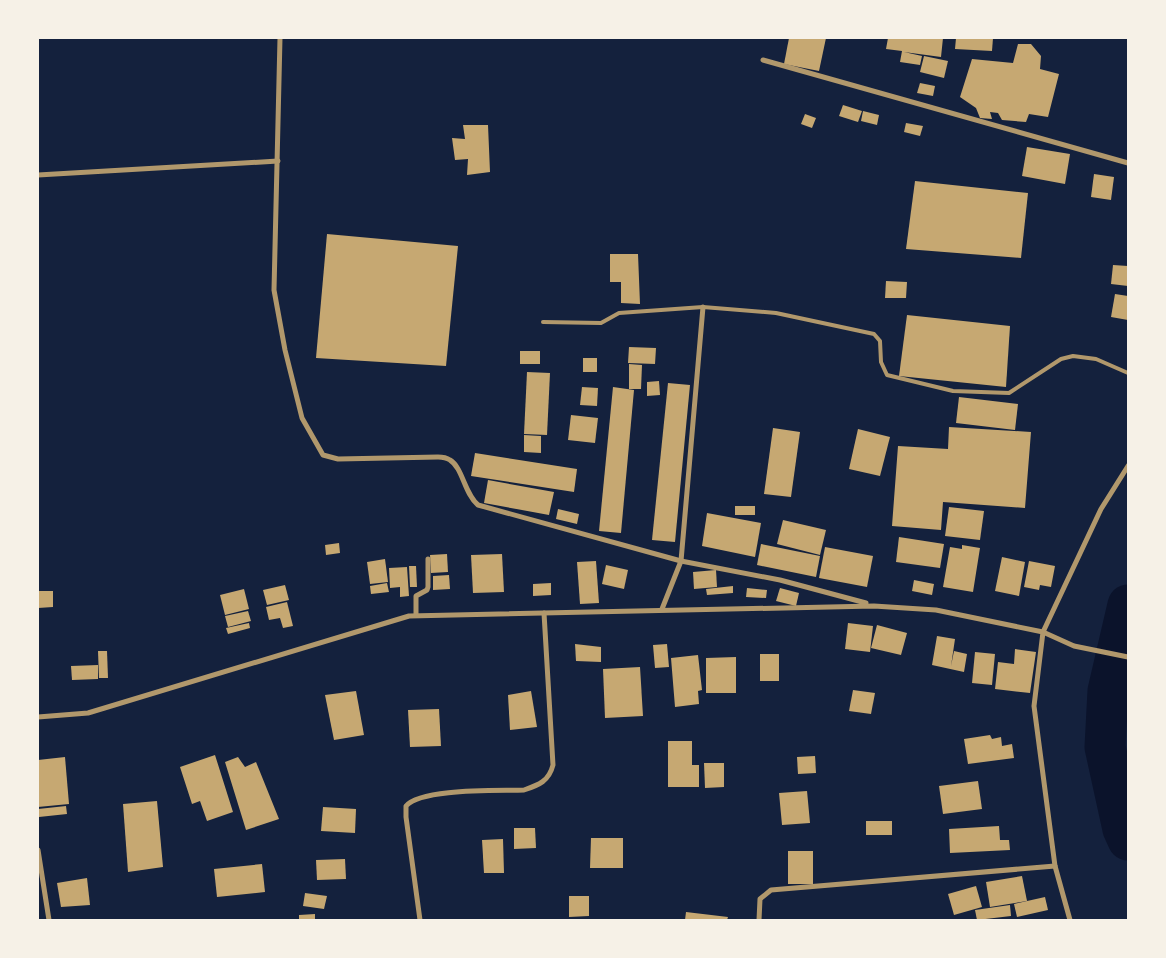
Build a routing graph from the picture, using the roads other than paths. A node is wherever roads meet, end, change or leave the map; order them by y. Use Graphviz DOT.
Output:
graph roads {
  1 [pos="280,38"];
  2 [pos="763,60"];
  3 [pos="278,161"];
  4 [pos="1128,164"];
  5 [pos="38,175"];
  6 [pos="703,307"];
  7 [pos="543,322"];
  8 [pos="1128,373"];
  9 [pos="1128,466"];
  10 [pos="428,559"];
  11 [pos="682,561"];
  12 [pos="874,606"];
  13 [pos="662,609"];
  14 [pos="544,613"];
  15 [pos="416,616"];
  16 [pos="1043,632"];
  17 [pos="1128,657"];
  18 [pos="38,717"];
  19 [pos="38,850"];
  20 [pos="1055,866"];
  21 [pos="49,920"];
  22 [pos="420,920"];
  23 [pos="759,920"];
  24 [pos="1070,920"];
  1 -- 3 [label="street"];
  2 -- 4 [label="street"];
  3 -- 5 [label="street"];
  3 -- 11 [label="street"];
  6 -- 7 [label="lane"];
  6 -- 8 [label="lane"];
  6 -- 11 [label="street"];
  9 -- 16 [label="street"];
  10 -- 15 [label="street"];
  11 -- 12 [label="street"];
  11 -- 13 [label="street"];
  12 -- 13 [label="street"];
  12 -- 16 [label="street"];
  13 -- 14 [label="street"];
  14 -- 15 [label="street"];
  14 -- 22 [label="street"];
  15 -- 18 [label="street"];
  16 -- 17 [label="street"];
  16 -- 20 [label="street"];
  19 -- 21 [label="street"];
  20 -- 23 [label="street"];
  20 -- 24 [label="street"];
}
